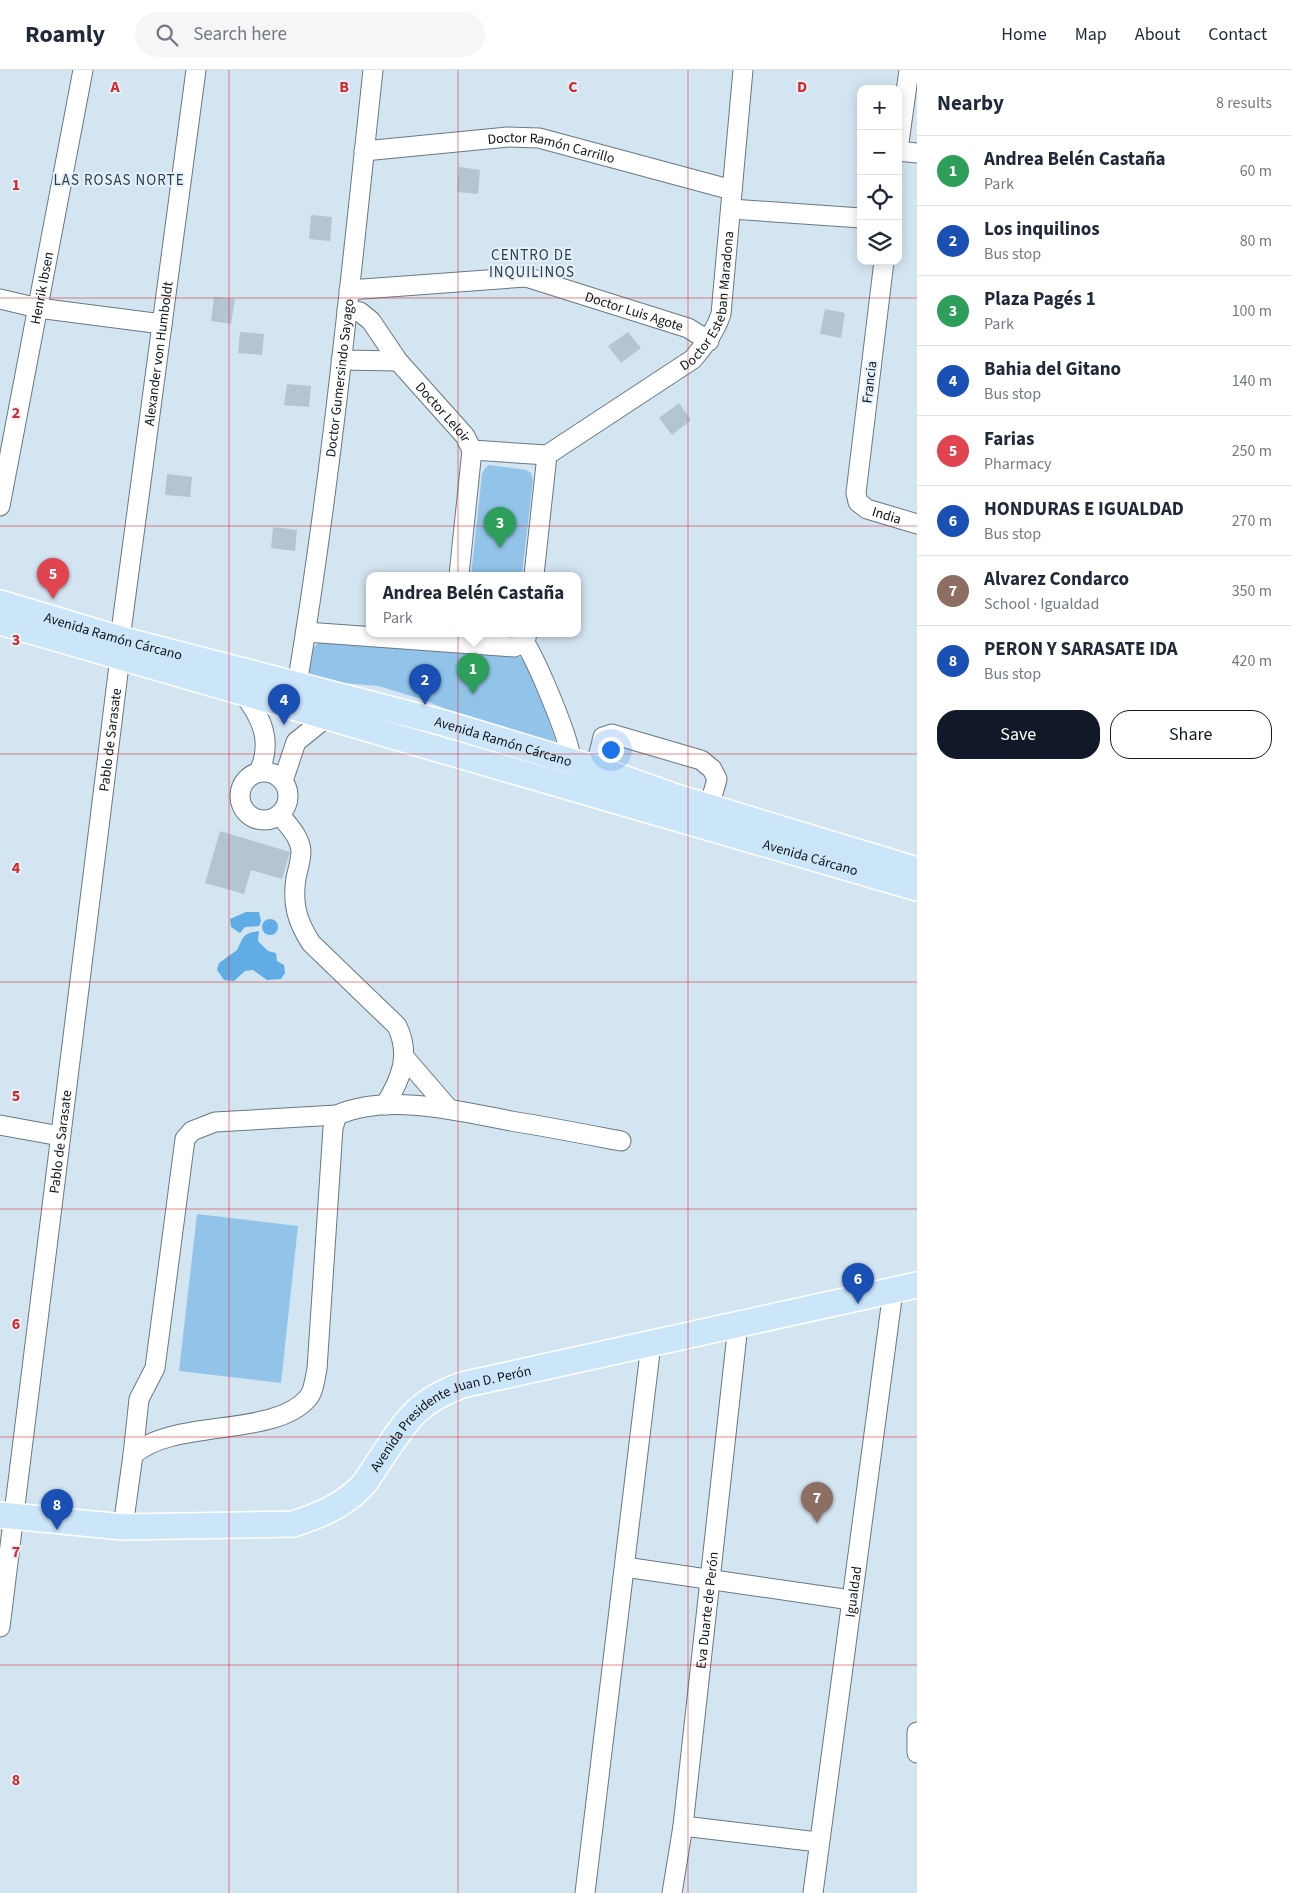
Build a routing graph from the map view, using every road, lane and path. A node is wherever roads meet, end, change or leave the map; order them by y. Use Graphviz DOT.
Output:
graph roads {
  1 [pos="83,70"];
  2 [pos="196,70"];
  3 [pos="373,70"];
  4 [pos="743,70"];
  5 [pos="909,70"];
  6 [pos="901,130"];
  7 [pos="364,151"];
  8 [pos="902,151"];
  9 [pos="917,153"];
  10 [pos="732,190"];
  11 [pos="732,209"];
  12 [pos="857,218"];
  13 [pos="884,265"];
  14 [pos="349,290"];
  15 [pos="0,299"];
  16 [pos="38,308"];
  17 [pos="347,310"];
  18 [pos="162,324"];
  19 [pos="708,341"];
  20 [pos="341,360"];
  21 [pos="398,361"];
  22 [pos="472,450"];
  23 [pos="547,455"];
  24 [pos="858,502"];
  25 [pos="0,506"];
  26 [pos="917,524"];
  27 [pos="459,572"];
  28 [pos="534,572"];
  29 [pos="0,603"];
  30 [pos="0,622"];
  31 [pos="306,632"];
  32 [pos="366,634"];
  33 [pos="452,637"];
  34 [pos="526,638"];
  35 [pos="120,648"];
  36 [pos="297,685"];
  37 [pos="241,691"];
  38 [pos="328,716"];
  39 [pos="266,734"];
  40 [pos="296,742"];
  41 [pos="422,743"];
  42 [pos="571,762"];
  43 [pos="595,769"];
  44 [pos="258,772"];
  45 [pos="283,782"];
  46 [pos="563,786"];
  47 [pos="280,815"];
  48 [pos="706,817"];
  49 [pos="917,870"];
  50 [pos="917,888"];
  51 [pos="405,1058"];
  52 [pos="385,1105"];
  53 [pos="448,1109"];
  54 [pos="337,1115"];
  55 [pos="0,1125"];
  56 [pos="60,1136"];
  57 [pos="621,1141"];
  58 [pos="917,1285"];
  59 [pos="893,1290"];
  60 [pos="738,1326"];
  61 [pos="651,1344"];
  62 [pos="133,1455"];
  63 [pos="6,1515"];
  64 [pos="123,1527"];
  65 [pos="625,1567"];
  66 [pos="710,1579"];
  67 [pos="852,1600"];
  68 [pos="0,1627"];
  69 [pos="917,1732"];
  70 [pos="917,1752"];
  71 [pos="682,1826"];
  72 [pos="818,1842"];
  73 [pos="585,1893"];
  74 [pos="672,1893"];
  75 [pos="813,1893"];
  1 -- 16 [label="street, Henrik Ibsen"];
  2 -- 18 [label="street, Alexander von Humboldt"];
  3 -- 7 [label="street, Doctor Gumersindo Sayago"];
  4 -- 10 [label="street, Doctor Esteban Maradona"];
  5 -- 6 [label="street"];
  7 -- 10 [label="street, Doctor Ramón Carrillo"];
  7 -- 14 [label="street, Doctor Gumersindo Sayago"];
  8 -- 9 [label="street"];
  10 -- 11 [label="street, Doctor Esteban Maradona"];
  11 -- 12 [label="street"];
  11 -- 19 [label="street, Doctor Esteban Maradona"];
  13 -- 24 [label="street, Francia"];
  14 -- 17 [label="street, Doctor Gumersindo Sayago"];
  14 -- 19 [label="street, Doctor Luis Agote"];
  15 -- 16 [label="street"];
  16 -- 18 [label="street"];
  16 -- 25 [label="street, Henrik Ibsen"];
  17 -- 20 [label="street, Doctor Gumersindo Sayago"];
  17 -- 21 [label="street, Doctor Leloir"];
  18 -- 35 [label="street, Alexander von Humboldt"];
  19 -- 23 [label="street, Doctor Esteban Maradona"];
  20 -- 21 [label="street"];
  20 -- 31 [label="street, Doctor Gumersindo Sayago"];
  21 -- 22 [label="street, Doctor Leloir"];
  22 -- 23 [label="street"];
  22 -- 27 [label="street, Doctor Leloir"];
  23 -- 28 [label="street"];
  24 -- 26 [label="street, India"];
  29 -- 35 [label="main road, Avenida Ramón Cárcano"];
  30 -- 35 [label="main road, Avenida Ramón Cárcano"];
  31 -- 32 [label="street"];
  31 -- 36 [label="street, Doctor Gumersindo Sayago"];
  33 -- 34 [label="street"];
  34 -- 42 [label="street"];
  35 -- 36 [label="main road, Avenida Ramón Cárcano"];
  35 -- 37 [label="main road, Avenida Ramón Cárcano"];
  35 -- 56 [label="street, Pablo de Sarasate"];
  36 -- 42 [label="main road, Avenida Ramón Cárcano"];
  37 -- 38 [label="main road, Avenida Ramón Cárcano"];
  37 -- 39 [label="street"];
  38 -- 40 [label="street"];
  38 -- 41 [label="main road, Avenida Ramón Cárcano"];
  39 -- 40 [label="street"];
  39 -- 44 [label="street"];
  40 -- 45 [label="street"];
  41 -- 42 [label="main road"];
  41 -- 46 [label="main road, Avenida Ramón Cárcano"];
  42 -- 43 [label="main road, Avenida Ramón Cárcano"];
  42 -- 46 [label="street"];
  43 -- 48 [label="main road, Avenida Ramón Cárcano"];
  43 -- 48 [label="street"];
  44 -- 45 [label="street"];
  44 -- 47 [label="street"];
  45 -- 47 [label="street"];
  46 -- 48 [label="main road, Avenida Ramón Cárcano"];
  47 -- 51 [label="street"];
  48 -- 49 [label="main road, Avenida Ramón Cárcano"];
  48 -- 50 [label="main road, Avenida Cárcano"];
  51 -- 52 [label="street"];
  51 -- 53 [label="street"];
  52 -- 53 [label="street"];
  52 -- 54 [label="street"];
  53 -- 57 [label="street"];
  54 -- 62 [label="street"];
  54 -- 62 [label="street"];
  55 -- 56 [label="street"];
  56 -- 63 [label="street, Pablo de Sarasate"];
  58 -- 59 [label="main road, Avenida Presidente Juan D. Perón"];
  59 -- 60 [label="main road, Avenida Presidente Juan D. Perón"];
  59 -- 67 [label="street, Igualdad"];
  60 -- 61 [label="main road, Avenida Presidente Juan D. Perón"];
  60 -- 66 [label="street, Eva Duarte de Perón"];
  61 -- 64 [label="main road, Avenida Presidente Juan D. Perón"];
  61 -- 65 [label="street"];
  62 -- 64 [label="street"];
  63 -- 64 [label="main road, Avenida Presidente Juan D. Perón"];
  63 -- 68 [label="street, Pablo de Sarasate"];
  65 -- 66 [label="street"];
  65 -- 73 [label="street"];
  66 -- 67 [label="street"];
  66 -- 71 [label="street, Eva Duarte de Perón"];
  67 -- 72 [label="street, Igualdad"];
  69 -- 70 [label="street"];
  71 -- 72 [label="street"];
  71 -- 74 [label="street, Eva Duarte de Perón"];
  72 -- 75 [label="street, Igualdad"];
}
